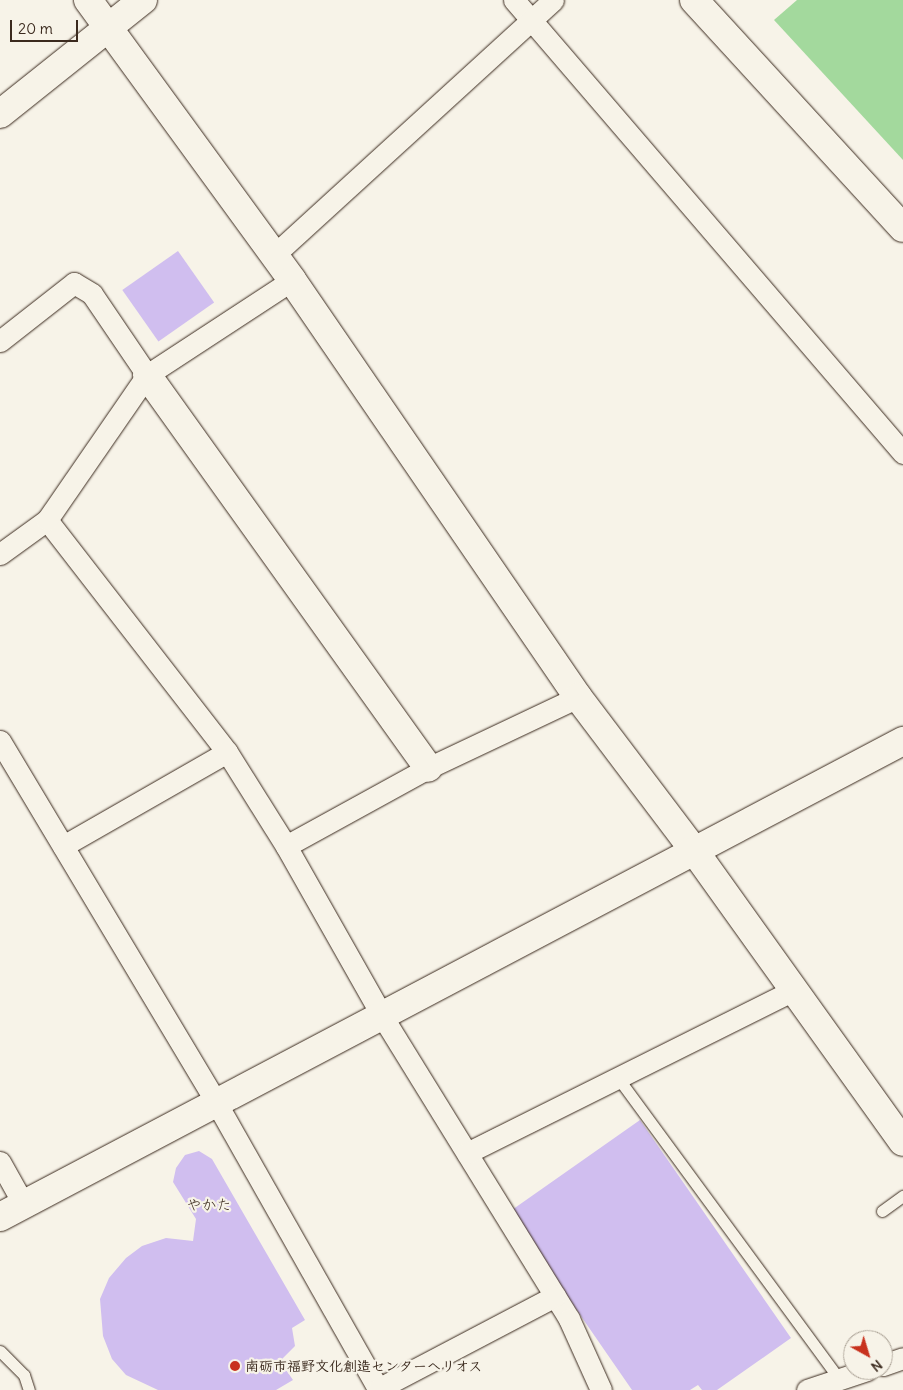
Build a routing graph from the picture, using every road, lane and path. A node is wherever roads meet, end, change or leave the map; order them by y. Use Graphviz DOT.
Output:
graph roads {
  1 [pos="88,0"];
  2 [pos="143,0"];
  3 [pos="514,0"];
  4 [pos="553,0"];
  5 [pos="694,0"];
  6 [pos="533,22"];
  7 [pos="109,29"];
  8 [pos="0,114"];
  9 [pos="903,228"];
  10 [pos="273,256"];
  11 [pos="292,280"];
  12 [pos="0,340"];
  13 [pos="147,375"];
  14 [pos="903,453"];
  15 [pos="47,520"];
  16 [pos="0,554"];
  17 [pos="578,697"];
  18 [pos="0,741"];
  19 [pos="903,741"];
  20 [pos="227,752"];
  21 [pos="6,763"];
  22 [pos="428,768"];
  23 [pos="63,846"];
  24 [pos="286,846"];
  25 [pos="693,849"];
  26 [pos="794,990"];
  27 [pos="382,1016"];
  28 [pos="618,1078"];
  29 [pos="217,1104"];
  30 [pos="903,1142"];
  31 [pos="467,1153"];
  32 [pos="0,1162"];
  33 [pos="903,1196"];
  34 [pos="12,1211"];
  35 [pos="882,1212"];
  36 [pos="555,1296"];
  37 [pos="0,1351"];
  38 [pos="842,1385"];
  39 [pos="29,1390"];
  40 [pos="379,1390"];
  41 [pos="601,1390"];
  42 [pos="807,1390"];
  1 -- 7 [label="street"];
  2 -- 7 [label="street"];
  3 -- 6 [label="street"];
  4 -- 6 [label="street"];
  5 -- 9 [label="street"];
  6 -- 10 [label="street"];
  6 -- 14 [label="street"];
  7 -- 8 [label="street"];
  7 -- 10 [label="street"];
  10 -- 11 [label="street"];
  11 -- 13 [label="street"];
  11 -- 17 [label="street"];
  12 -- 13 [label="street"];
  13 -- 15 [label="street"];
  13 -- 22 [label="street"];
  15 -- 16 [label="street"];
  15 -- 20 [label="street"];
  17 -- 22 [label="street"];
  17 -- 25 [label="street"];
  18 -- 21 [label="street"];
  19 -- 25 [label="street"];
  20 -- 23 [label="street"];
  20 -- 24 [label="street"];
  21 -- 23 [label="street"];
  22 -- 24 [label="street"];
  23 -- 29 [label="street"];
  24 -- 27 [label="street"];
  25 -- 26 [label="street"];
  25 -- 27 [label="street"];
  26 -- 28 [label="street"];
  26 -- 30 [label="street"];
  27 -- 29 [label="street"];
  27 -- 31 [label="street"];
  28 -- 31 [label="street"];
  28 -- 38 [label="lane"];
  29 -- 34 [label="street"];
  29 -- 40 [label="street"];
  31 -- 36 [label="street"];
  32 -- 34 [label="street"];
  33 -- 35 [label="lane"];
  36 -- 40 [label="street"];
  36 -- 41 [label="street"];
  37 -- 39 [label="lane"];
  38 -- 42 [label="street"];
}
